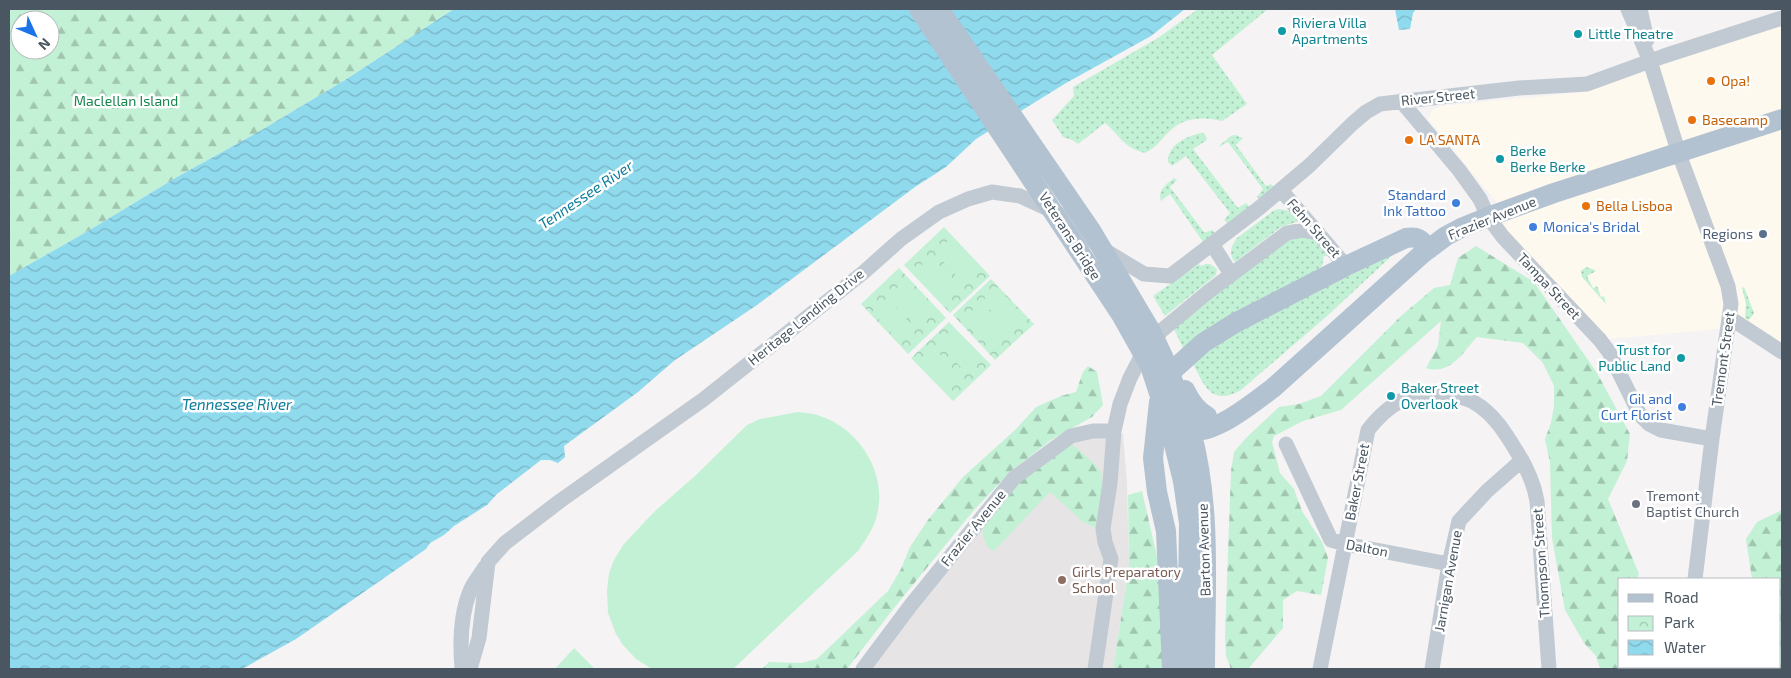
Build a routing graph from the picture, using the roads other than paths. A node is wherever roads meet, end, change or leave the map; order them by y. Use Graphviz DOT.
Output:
graph roads {
  1 [pos="919,9"];
  2 [pos="939,9"];
  3 [pos="1628,9"];
  4 [pos="1640,9"];
  5 [pos="1782,18"];
  6 [pos="1650,61"];
  7 [pos="1401,101"];
  8 [pos="1782,119"];
  9 [pos="1679,154"];
  10 [pos="1281,190"];
  11 [pos="1488,217"];
  12 [pos="1092,232"];
  13 [pos="1318,233"];
  14 [pos="1212,244"];
  15 [pos="1429,249"];
  16 [pos="1346,266"];
  17 [pos="1144,274"];
  18 [pos="1231,274"];
  19 [pos="1730,318"];
  20 [pos="1782,352"];
  21 [pos="1252,404"];
  22 [pos="1169,424"];
  23 [pos="1114,430"];
  24 [pos="1191,431"];
  25 [pos="1712,439"];
  26 [pos="1286,444"];
  27 [pos="1522,460"];
  28 [pos="1183,482"];
  29 [pos="1345,544"];
  30 [pos="488,562"];
  31 [pos="1449,564"];
  32 [pos="1695,578"];
  33 [pos="462,669"];
  34 [pos="470,669"];
  35 [pos="863,669"];
  36 [pos="1095,669"];
  37 [pos="1172,669"];
  38 [pos="1187,669"];
  39 [pos="1205,669"];
  40 [pos="1320,669"];
  41 [pos="1432,669"];
  42 [pos="1549,669"];
  1 -- 22 [label="main road, Veterans Bridge, bridge"];
  2 -- 12 [label="main road, Veterans Bridge, bridge"];
  3 -- 6 [label="street"];
  4 -- 6 [label="street"];
  5 -- 6 [label="street, River Street"];
  6 -- 7 [label="street, River Street"];
  6 -- 9 [label="street, Tremont Street"];
  7 -- 10 [label="street, River Street"];
  7 -- 11 [label="street, Tampa Street"];
  8 -- 9 [label="main road, Frazier Avenue"];
  9 -- 11 [label="main road, Frazier Avenue"];
  9 -- 19 [label="street, Tremont Street"];
  10 -- 13 [label="street, Fehn Street"];
  10 -- 14 [label="street, River Street"];
  11 -- 15 [label="main road, Frazier Avenue"];
  11 -- 25 [label="street, Tampa Street"];
  12 -- 21 [label="main road, bridge"];
  12 -- 24 [label="main road, Veterans Bridge, bridge"];
  13 -- 16 [label="street, Fehn Street"];
  13 -- 18 [label="street"];
  14 -- 17 [label="street, River Street"];
  14 -- 18 [label="street"];
  15 -- 16 [label="main road"];
  15 -- 21 [label="main road, Frazier Avenue"];
  16 -- 37 [label="main road"];
  17 -- 30 [label="street, Heritage Landing Drive"];
  18 -- 23 [label="street"];
  19 -- 20 [label="street"];
  19 -- 25 [label="street, Tremont Street"];
  21 -- 24 [label="main road, Frazier Avenue"];
  22 -- 24 [label="main road"];
  22 -- 28 [label="main road, Veterans Bridge, bridge"];
  23 -- 35 [label="street, Frazier Avenue"];
  23 -- 36 [label="street"];
  24 -- 39 [label="main road, Barton Avenue"];
  25 -- 32 [label="street, Tremont Street"];
  26 -- 29 [label="street, Dalton"];
  27 -- 29 [label="street, Baker Street"];
  27 -- 31 [label="street, Jarnigan Avenue"];
  27 -- 42 [label="street, Thompson Street"];
  28 -- 38 [label="main road, Barton Avenue"];
  29 -- 31 [label="street, Dalton"];
  29 -- 40 [label="street, Baker Street"];
  30 -- 33 [label="street, Heritage Landing Drive"];
  30 -- 34 [label="street"];
  31 -- 41 [label="street, Jarnigan Avenue"];
}
